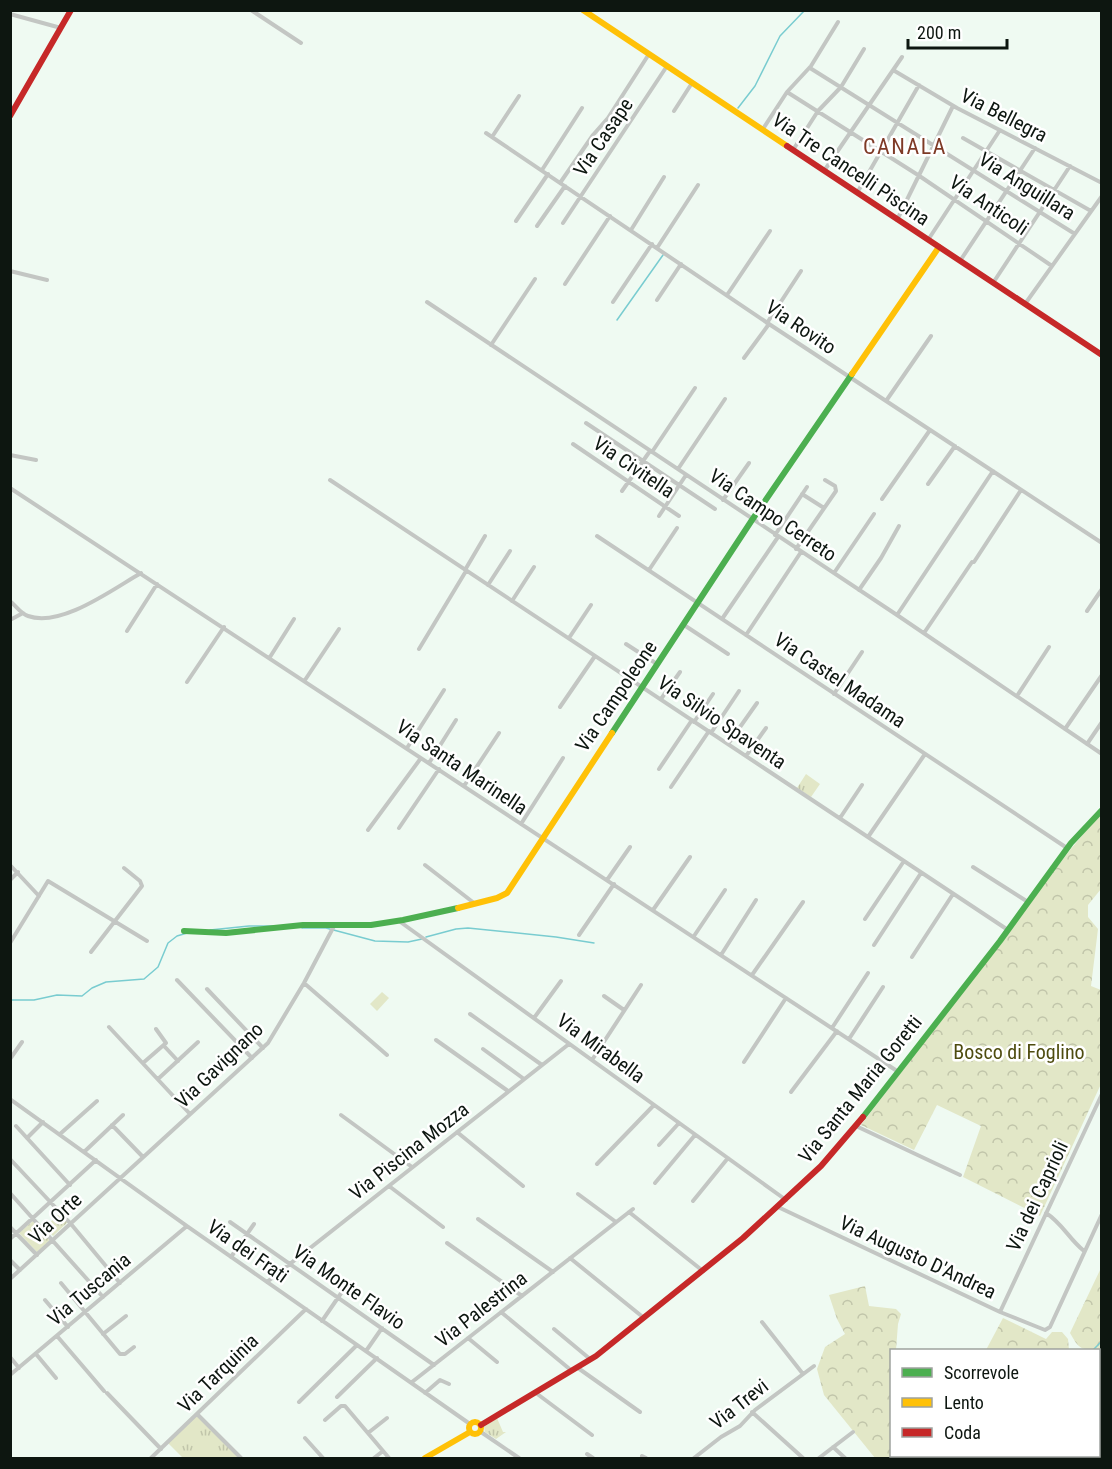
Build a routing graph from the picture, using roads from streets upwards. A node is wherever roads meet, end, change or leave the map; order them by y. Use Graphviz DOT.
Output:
graph roads {
  1 [pos="71,10"];
  2 [pos="251,10"];
  3 [pos="584,10"];
  4 [pos="10,14"];
  5 [pos="838,22"];
  6 [pos="61,28"];
  7 [pos="301,44"];
  8 [pos="864,49"];
  9 [pos="649,54"];
  10 [pos="902,57"];
  11 [pos="668,66"];
  12 [pos="810,68"];
  13 [pos="893,70"];
  14 [pos="692,83"];
  15 [pos="919,85"];
  16 [pos="841,87"];
  17 [pos="787,92"];
  18 [pos="519,96"];
  19 [pos="869,105"];
  20 [pos="953,106"];
  21 [pos="582,108"];
  22 [pos="674,111"];
  23 [pos="818,111"];
  24 [pos="10,116"];
  25 [pos="898,123"];
  26 [pos="763,130"];
  27 [pos="1000,130"];
  28 [pos="851,131"];
  29 [pos="486,133"];
  30 [pos="492,137"];
  31 [pos="963,138"];
  32 [pos="933,145"];
  33 [pos="1035,148"];
  34 [pos="793,150"];
  35 [pos="882,151"];
  36 [pos="986,151"];
  37 [pos="1070,166"];
  38 [pos="542,170"];
  39 [pos="1021,170"];
  40 [pos="824,171"];
  41 [pos="974,171"];
  42 [pos="548,174"];
  43 [pos="918,175"];
  44 [pos="664,177"];
  45 [pos="1101,183"];
  46 [pos="563,184"];
  47 [pos="698,185"];
  48 [pos="1055,189"];
  49 [pos="1007,191"];
  50 [pos="858,193"];
  51 [pos="581,196"];
  52 [pos="1101,196"];
  53 [pos="955,200"];
  54 [pos="1091,211"];
  55 [pos="1040,212"];
  56 [pos="610,216"];
  57 [pos="897,220"];
  58 [pos="516,221"];
  59 [pos="987,221"];
  60 [pos="563,223"];
  61 [pos="537,226"];
  62 [pos="631,230"];
  63 [pos="770,231"];
  64 [pos="1075,234"];
  65 [pos="928,240"];
  66 [pos="652,244"];
  67 [pos="1019,244"];
  68 [pos="939,247"];
  69 [pos="657,248"];
  70 [pos="960,261"];
  71 [pos="681,264"];
  72 [pos="1052,266"];
  73 [pos="10,271"];
  74 [pos="801,272"];
  75 [pos="535,279"];
  76 [pos="47,280"];
  77 [pos="993,283"];
  78 [pos="565,284"];
  79 [pos="727,295"];
  80 [pos="657,300"];
  81 [pos="427,302"];
  82 [pos="613,302"];
  83 [pos="1025,304"];
  84 [pos="768,323"];
  85 [pos="931,336"];
  86 [pos="491,345"];
  87 [pos="1101,355"];
  88 [pos="744,358"];
  89 [pos="850,378"];
  90 [pos="695,388"];
  91 [pos="725,399"];
  92 [pos="886,401"];
  93 [pos="586,423"];
  94 [pos="930,430"];
  95 [pos="573,444"];
  96 [pos="955,446"];
  97 [pos="651,451"];
  98 [pos="10,455"];
  99 [pos="36,460"];
  100 [pos="643,461"];
  101 [pos="749,463"];
  102 [pos="678,469"];
  103 [pos="993,471"];
  104 [pos="686,475"];
  105 [pos="330,480"];
  106 [pos="825,480"];
  107 [pos="629,482"];
  108 [pos="928,484"];
  109 [pos="679,486"];
  110 [pos="807,487"];
  111 [pos="10,488"];
  112 [pos="1021,490"];
  113 [pos="622,491"];
  114 [pos="802,494"];
  115 [pos="882,499"];
  116 [pos="723,500"];
  117 [pos="665,507"];
  118 [pos="824,508"];
  119 [pos="715,509"];
  120 [pos="874,514"];
  121 [pos="659,516"];
  122 [pos="679,516"];
  123 [pos="752,520"];
  124 [pos="899,526"];
  125 [pos="677,528"];
  126 [pos="485,536"];
  127 [pos="597,536"];
  128 [pos="776,536"];
  129 [pos="1101,543"];
  130 [pos="796,549"];
  131 [pos="510,551"];
  132 [pos="801,552"];
  133 [pos="534,567"];
  134 [pos="465,570"];
  135 [pos="649,570"];
  136 [pos="141,573"];
  137 [pos="834,573"];
  138 [pos="157,584"];
  139 [pos="488,585"];
  140 [pos="1101,589"];
  141 [pos="859,590"];
  142 [pos="10,601"];
  143 [pos="512,601"];
  144 [pos="699,603"];
  145 [pos="591,605"];
  146 [pos="1087,611"];
  147 [pos="22,613"];
  148 [pos="897,615"];
  149 [pos="294,619"];
  150 [pos="722,619"];
  151 [pos="10,620"];
  152 [pos="684,625"];
  153 [pos="224,627"];
  154 [pos="339,630"];
  155 [pos="127,631"];
  156 [pos="924,633"];
  157 [pos="746,635"];
  158 [pos="569,638"];
  159 [pos="626,644"];
  160 [pos="1049,647"];
  161 [pos="419,649"];
  162 [pos="862,652"];
  163 [pos="729,654"];
  164 [pos="595,656"];
  165 [pos="270,657"];
  166 [pos="657,664"];
  167 [pos="680,672"];
  168 [pos="1101,675"];
  169 [pos="305,680"];
  170 [pos="187,682"];
  171 [pos="642,686"];
  172 [pos="444,690"];
  173 [pos="739,691"];
  174 [pos="834,693"];
  175 [pos="713,694"];
  176 [pos="1017,696"];
  177 [pos="661,699"];
  178 [pos="757,703"];
  179 [pos="560,707"];
  180 [pos="456,720"];
  181 [pos="693,721"];
  182 [pos="1101,722"];
  183 [pos="766,728"];
  184 [pos="1065,729"];
  185 [pos="710,732"];
  186 [pos="499,733"];
  187 [pos="728,744"];
  188 [pos="1087,744"];
  189 [pos="407,748"];
  190 [pos="925,754"];
  191 [pos="1101,754"];
  192 [pos="746,756"];
  193 [pos="421,758"];
  194 [pos="563,758"];
  195 [pos="429,763"];
  196 [pos="439,769"];
  197 [pos="659,770"];
  198 [pos="862,785"];
  199 [pos="464,786"];
  200 [pos="671,787"];
  201 [pos="1101,810"];
  202 [pos="840,818"];
  203 [pos="520,824"];
  204 [pos="399,828"];
  205 [pos="368,830"];
  206 [pos="868,837"];
  207 [pos="543,838"];
  208 [pos="630,847"];
  209 [pos="1067,848"];
  210 [pos="690,857"];
  211 [pos="904,861"];
  212 [pos="10,865"];
  213 [pos="425,865"];
  214 [pos="973,867"];
  215 [pos="124,868"];
  216 [pos="18,872"];
  217 [pos="921,873"];
  218 [pos="10,880"];
  219 [pos="607,880"];
  220 [pos="614,884"];
  221 [pos="725,890"];
  222 [pos="954,894"];
  223 [pos="39,896"];
  224 [pos="756,900"];
  225 [pos="803,902"];
  226 [pos="1028,902"];
  227 [pos="474,903"];
  228 [pos="653,910"];
  229 [pos="865,920"];
  230 [pos="115,921"];
  231 [pos="399,921"];
  232 [pos="332,929"];
  233 [pos="1008,930"];
  234 [pos="191,932"];
  235 [pos="579,935"];
  236 [pos="693,937"];
  237 [pos="147,941"];
  238 [pos="10,943"];
  239 [pos="874,945"];
  240 [pos="91,952"];
  241 [pos="721,955"];
  242 [pos="912,957"];
  243 [pos="868,974"];
  244 [pos="752,975"];
  245 [pos="177,980"];
  246 [pos="561,981"];
  247 [pos="304,983"];
  248 [pos="641,985"];
  249 [pos="884,987"];
  250 [pos="207,989"];
  251 [pos="604,996"];
  252 [pos="786,998"];
  253 [pos="624,1010"];
  254 [pos="470,1014"];
  255 [pos="534,1018"];
  256 [pos="109,1027"];
  257 [pos="832,1028"];
  258 [pos="156,1029"];
  259 [pos="837,1031"];
  260 [pos="849,1039"];
  261 [pos="436,1040"];
  262 [pos="22,1042"];
  263 [pos="198,1042"];
  264 [pos="569,1044"];
  265 [pos="165,1047"];
  266 [pos="263,1048"];
  267 [pos="483,1049"];
  268 [pos="387,1055"];
  269 [pos="252,1058"];
  270 [pos="10,1059"];
  271 [pos="592,1060"];
  272 [pos="178,1061"];
  273 [pos="744,1062"];
  274 [pos="143,1064"];
  275 [pos="542,1065"];
  276 [pos="897,1071"];
  277 [pos="158,1079"];
  278 [pos="524,1079"];
  279 [pos="508,1091"];
  280 [pos="791,1092"];
  281 [pos="1101,1094"];
  282 [pos="10,1099"];
  283 [pos="97,1101"];
  284 [pos="654,1105"];
  285 [pos="190,1114"];
  286 [pos="123,1115"];
  287 [pos="341,1115"];
  288 [pos="43,1122"];
  289 [pos="679,1123"];
  290 [pos="112,1125"];
  291 [pos="16,1126"];
  292 [pos="856,1126"];
  293 [pos="457,1132"];
  294 [pos="60,1134"];
  295 [pos="695,1135"];
  296 [pos="27,1138"];
  297 [pos="659,1144"];
  298 [pos="84,1152"];
  299 [pos="143,1157"];
  300 [pos="728,1158"];
  301 [pos="10,1159"];
  302 [pos="96,1160"];
  303 [pos="597,1164"];
  304 [pos="412,1167"];
  305 [pos="960,1174"];
  306 [pos="121,1178"];
  307 [pos="655,1183"];
  308 [pos="70,1185"];
  309 [pos="389,1186"];
  310 [pos="523,1186"];
  311 [pos="10,1193"];
  312 [pos="578,1194"];
  313 [pos="786,1200"];
  314 [pos="693,1201"];
  315 [pos="51,1202"];
  316 [pos="778,1208"];
  317 [pos="1046,1213"];
  318 [pos="1101,1214"];
  319 [pos="34,1218"];
  320 [pos="478,1219"];
  321 [pos="230,1222"];
  322 [pos="616,1222"];
  323 [pos="71,1224"];
  324 [pos="254,1224"];
  325 [pos="187,1226"];
  326 [pos="10,1227"];
  327 [pos="443,1227"];
  328 [pos="17,1234"];
  329 [pos="247,1234"];
  330 [pos="10,1239"];
  331 [pos="54,1240"];
  332 [pos="447,1243"];
  333 [pos="1084,1251"];
  334 [pos="37,1256"];
  335 [pos="231,1257"];
  336 [pos="570,1258"];
  337 [pos="10,1260"];
  338 [pos="291,1264"];
  339 [pos="20,1270"];
  340 [pos="702,1271"];
  341 [pos="552,1272"];
  342 [pos="10,1280"];
  343 [pos="267,1282"];
  344 [pos="61,1283"];
  345 [pos="120,1283"];
  346 [pos="346,1286"];
  347 [pos="522,1296"];
  348 [pos="103,1297"];
  349 [pos="338,1298"];
  350 [pos="45,1300"];
  351 [pos="306,1309"];
  352 [pos="85,1312"];
  353 [pos="501,1312"];
  354 [pos="1000,1312"];
  355 [pos="126,1316"];
  356 [pos="645,1318"];
  357 [pos="322,1321"];
  358 [pos="762,1322"];
  359 [pos="68,1327"];
  360 [pos="382,1328"];
  361 [pos="554,1329"];
  362 [pos="103,1334"];
  363 [pos="57,1336"];
  364 [pos="468,1338"];
  365 [pos="357,1345"];
  366 [pos="134,1347"];
  367 [pos="366,1351"];
  368 [pos="36,1354"];
  369 [pos="10,1357"];
  370 [pos="377,1359"];
  371 [pos="591,1360"];
  372 [pos="497,1362"];
  373 [pos="434,1365"];
  374 [pos="814,1366"];
  375 [pos="19,1368"];
  376 [pos="575,1370"];
  377 [pos="803,1374"];
  378 [pos="10,1375"];
  379 [pos="56,1378"];
  380 [pos="411,1383"];
  381 [pos="449,1384"];
  382 [pos="425,1393"];
  383 [pos="536,1393"];
  384 [pos="337,1397"];
  385 [pos="299,1402"];
  386 [pos="640,1412"];
  387 [pos="752,1412"];
  388 [pos="197,1414"];
  389 [pos="387,1418"];
  390 [pos="325,1420"];
  391 [pos="470,1428"];
  392 [pos="481,1428"];
  393 [pos="853,1432"];
  394 [pos="368,1433"];
  395 [pos="592,1435"];
  396 [pos="305,1438"];
  397 [pos="833,1447"];
  398 [pos="161,1449"];
  399 [pos="383,1451"];
  400 [pos="587,1454"];
  401 [pos="151,1458"];
  402 [pos="241,1458"];
  403 [pos="323,1458"];
  404 [pos="375,1458"];
  405 [pos="389,1458"];
  406 [pos="425,1458"];
  407 [pos="519,1458"];
  408 [pos="593,1458"];
  409 [pos="694,1458"];
  410 [pos="803,1458"];
  411 [pos="819,1458"];
  412 [pos="846,1458"];
  1 -- 6 [label="street"];
  2 -- 7 [label="street"];
  3 -- 9 [label="street, Via Tre Cancelli Piscina"];
  4 -- 6 [label="street"];
  5 -- 12 [label="street"];
  6 -- 24 [label="street"];
  8 -- 16 [label="street"];
  9 -- 11 [label="street, Via Tre Cancelli Piscina"];
  9 -- 46 [label="street"];
  10 -- 13 [label="street"];
  11 -- 14 [label="street, Via Tre Cancelli Piscina"];
  11 -- 51 [label="street, Via Casape"];
  12 -- 16 [label="street, Via Anguillara"];
  12 -- 17 [label="street"];
  13 -- 15 [label="street, Via Bellegra"];
  13 -- 19 [label="street"];
  14 -- 22 [label="street"];
  14 -- 26 [label="street, Via Tre Cancelli Piscina"];
  15 -- 20 [label="street, Via Bellegra"];
  15 -- 25 [label="street"];
  16 -- 19 [label="street, Via Anguillara"];
  16 -- 23 [label="street"];
  17 -- 23 [label="street, Via Anticoli"];
  17 -- 26 [label="street"];
  18 -- 30 [label="street"];
  19 -- 25 [label="street, Via Anguillara"];
  19 -- 28 [label="street"];
  20 -- 27 [label="street, Via Bellegra"];
  20 -- 32 [label="street"];
  21 -- 38 [label="street"];
  23 -- 28 [label="street, Via Anticoli"];
  23 -- 34 [label="street"];
  25 -- 32 [label="street, Via Anguillara"];
  25 -- 35 [label="street"];
  26 -- 34 [label="street, Via Tre Cancelli Piscina"];
  27 -- 33 [label="street, Via Bellegra"];
  27 -- 36 [label="street"];
  28 -- 35 [label="street, Via Anticoli"];
  28 -- 40 [label="street"];
  29 -- 30 [label="street, Via Rovito"];
  30 -- 38 [label="street, Via Rovito"];
  31 -- 36 [label="street"];
  32 -- 41 [label="street, Via Anguillara"];
  32 -- 43 [label="street"];
  33 -- 37 [label="street, Via Bellegra"];
  33 -- 39 [label="street"];
  34 -- 40 [label="street, Via Tre Cancelli Piscina"];
  35 -- 43 [label="street, Via Anticoli"];
  35 -- 50 [label="street"];
  36 -- 39 [label="street"];
  36 -- 41 [label="street"];
  37 -- 45 [label="street, Via Bellegra"];
  37 -- 48 [label="street"];
  38 -- 42 [label="street, Via Rovito"];
  39 -- 48 [label="street"];
  39 -- 49 [label="street"];
  40 -- 50 [label="street, Via Tre Cancelli Piscina"];
  41 -- 49 [label="street, Via Anguillara"];
  41 -- 53 [label="street"];
  42 -- 46 [label="street, Via Rovito"];
  42 -- 58 [label="street"];
  43 -- 53 [label="street, Via Anticoli"];
  43 -- 57 [label="street"];
  44 -- 62 [label="street"];
  46 -- 51 [label="street, Via Rovito"];
  46 -- 61 [label="street"];
  47 -- 69 [label="street"];
  48 -- 54 [label="street"];
  48 -- 55 [label="street"];
  49 -- 55 [label="street, Via Anguillara"];
  49 -- 59 [label="street"];
  50 -- 57 [label="street, Via Tre Cancelli Piscina"];
  51 -- 56 [label="street, Via Rovito"];
  51 -- 60 [label="street, Via Casape"];
  52 -- 54 [label="street"];
  53 -- 59 [label="street, Via Anticoli"];
  53 -- 65 [label="street"];
  54 -- 64 [label="street"];
  55 -- 64 [label="street, Via Anguillara"];
  55 -- 67 [label="street"];
  56 -- 62 [label="street, Via Rovito"];
  56 -- 78 [label="street"];
  57 -- 65 [label="street, Via Tre Cancelli Piscina"];
  59 -- 67 [label="street, Via Anticoli"];
  59 -- 70 [label="street"];
  62 -- 66 [label="street, Via Rovito"];
  63 -- 79 [label="street"];
  64 -- 72 [label="street"];
  65 -- 68 [label="street, Via Tre Cancelli Piscina"];
  66 -- 69 [label="street, Via Rovito"];
  66 -- 82 [label="street"];
  67 -- 72 [label="street, Via Anticoli"];
  67 -- 77 [label="street"];
  68 -- 70 [label="street, Via Tre Cancelli Piscina"];
  68 -- 89 [label="street, Via Campoleone"];
  69 -- 71 [label="street, Via Rovito"];
  70 -- 77 [label="street, Via Tre Cancelli Piscina"];
  71 -- 79 [label="street, Via Rovito"];
  71 -- 80 [label="street"];
  72 -- 83 [label="street"];
  73 -- 76 [label="street"];
  74 -- 84 [label="street"];
  75 -- 86 [label="street"];
  77 -- 83 [label="street, Via Tre Cancelli Piscina"];
  79 -- 84 [label="street, Via Rovito"];
  81 -- 86 [label="street, Via Campo Cerreto"];
  83 -- 87 [label="street, Via Tre Cancelli Piscina"];
  84 -- 88 [label="street"];
  84 -- 89 [label="street, Via Rovito"];
  85 -- 92 [label="street"];
  86 -- 97 [label="street, Via Campo Cerreto"];
  89 -- 92 [label="street, Via Rovito"];
  89 -- 123 [label="street, Via Campoleone"];
  90 -- 97 [label="street"];
  91 -- 102 [label="street"];
  92 -- 94 [label="street, Via Rovito"];
  93 -- 100 [label="street"];
  94 -- 96 [label="street, Via Rovito"];
  94 -- 115 [label="street"];
  95 -- 107 [label="street, Via Civitella"];
  96 -- 103 [label="street, Via Rovito"];
  96 -- 108 [label="street"];
  97 -- 100 [label="street"];
  97 -- 102 [label="street, Via Campo Cerreto"];
  98 -- 99 [label="street"];
  100 -- 107 [label="street"];
  100 -- 109 [label="street"];
  101 -- 116 [label="street"];
  102 -- 104 [label="street, Via Campo Cerreto"];
  103 -- 112 [label="street, Via Rovito"];
  103 -- 148 [label="street"];
  104 -- 109 [label="street"];
  104 -- 116 [label="street, Via Campo Cerreto"];
  105 -- 134 [label="street, Via Silvio Spaventa"];
  106 -- 118 [label="street"];
  107 -- 113 [label="street"];
  107 -- 117 [label="street, Via Civitella"];
  109 -- 117 [label="street"];
  109 -- 119 [label="street"];
  110 -- 114 [label="street"];
  111 -- 136 [label="street, Via Santa Marinella"];
  112 -- 129 [label="street, Via Rovito"];
  112 -- 156 [label="street"];
  114 -- 118 [label="street"];
  114 -- 128 [label="street"];
  116 -- 123 [label="street, Via Campo Cerreto"];
  117 -- 121 [label="street"];
  117 -- 122 [label="street, Via Civitella"];
  118 -- 130 [label="street"];
  120 -- 137 [label="street"];
  123 -- 128 [label="street, Via Campo Cerreto"];
  123 -- 144 [label="street, Via Campoleone"];
  124 -- 141 [label="street"];
  125 -- 135 [label="street"];
  126 -- 134 [label="street"];
  127 -- 135 [label="street, Via Castel Madama"];
  128 -- 130 [label="street, Via Campo Cerreto"];
  128 -- 150 [label="street"];
  130 -- 132 [label="street, Via Campo Cerreto"];
  131 -- 139 [label="street"];
  132 -- 137 [label="street, Via Campo Cerreto"];
  132 -- 157 [label="street"];
  133 -- 143 [label="street"];
  134 -- 139 [label="street, Via Silvio Spaventa"];
  134 -- 161 [label="street"];
  135 -- 144 [label="street, Via Castel Madama"];
  136 -- 138 [label="street, Via Santa Marinella"];
  136 -- 147 [label="street"];
  137 -- 141 [label="street, Via Campo Cerreto"];
  138 -- 153 [label="street, Via Santa Marinella"];
  138 -- 155 [label="street"];
  139 -- 143 [label="street, Via Silvio Spaventa"];
  140 -- 146 [label="street"];
  141 -- 148 [label="street, Via Campo Cerreto"];
  142 -- 147 [label="street"];
  143 -- 158 [label="street, Via Silvio Spaventa"];
  144 -- 150 [label="street, Via Castel Madama"];
  144 -- 152 [label="street, Via Campoleone"];
  145 -- 158 [label="street"];
  147 -- 151 [label="street"];
  148 -- 156 [label="street, Via Campo Cerreto"];
  149 -- 165 [label="street"];
  150 -- 157 [label="street, Via Castel Madama"];
  152 -- 163 [label="street"];
  152 -- 166 [label="street, Via Campoleone"];
  153 -- 165 [label="street, Via Santa Marinella"];
  153 -- 170 [label="street"];
  154 -- 169 [label="street"];
  156 -- 176 [label="street, Via Campo Cerreto"];
  157 -- 174 [label="street, Via Castel Madama"];
  158 -- 164 [label="street, Via Silvio Spaventa"];
  159 -- 166 [label="street"];
  160 -- 176 [label="street"];
  162 -- 174 [label="street"];
  164 -- 171 [label="street, Via Silvio Spaventa"];
  164 -- 179 [label="street"];
  165 -- 169 [label="street, Via Santa Marinella"];
  166 -- 171 [label="street, Via Campoleone"];
  167 -- 177 [label="street"];
  168 -- 184 [label="street"];
  169 -- 189 [label="street, Via Santa Marinella"];
  171 -- 177 [label="street, Via Silvio Spaventa"];
  171 -- 207 [label="street, Via Campoleone"];
  172 -- 189 [label="street"];
  173 -- 185 [label="street"];
  174 -- 190 [label="street, Via Castel Madama"];
  175 -- 181 [label="street"];
  176 -- 184 [label="street, Via Campo Cerreto"];
  177 -- 181 [label="street, Via Silvio Spaventa"];
  178 -- 187 [label="street"];
  180 -- 195 [label="street"];
  181 -- 185 [label="street, Via Silvio Spaventa"];
  181 -- 197 [label="street"];
  182 -- 188 [label="street"];
  183 -- 192 [label="street"];
  184 -- 188 [label="street, Via Campo Cerreto"];
  185 -- 187 [label="street, Via Silvio Spaventa"];
  185 -- 200 [label="street"];
  186 -- 199 [label="street"];
  187 -- 192 [label="street, Via Silvio Spaventa"];
  188 -- 191 [label="street, Via Campo Cerreto"];
  189 -- 193 [label="street, Via Santa Marinella"];
  190 -- 206 [label="street"];
  190 -- 209 [label="street, Via Castel Madama"];
  192 -- 202 [label="street, Via Silvio Spaventa"];
  193 -- 195 [label="street, Via Santa Marinella"];
  193 -- 205 [label="street"];
  194 -- 203 [label="street"];
  195 -- 196 [label="street, Via Santa Marinella"];
  196 -- 199 [label="street, Via Santa Marinella"];
  196 -- 204 [label="street"];
  198 -- 202 [label="street"];
  199 -- 203 [label="street, Via Santa Marinella"];
  201 -- 209 [label="street, Via Santa Maria Goretti"];
  202 -- 206 [label="street, Via Silvio Spaventa"];
  203 -- 207 [label="street, Via Santa Marinella"];
  206 -- 211 [label="street, Via Silvio Spaventa"];
  207 -- 219 [label="street, Via Santa Marinella"];
  207 -- 227 [label="street, Via Campoleone"];
  208 -- 219 [label="street"];
  209 -- 226 [label="street, Via Santa Maria Goretti"];
  210 -- 228 [label="street"];
  211 -- 217 [label="street, Via Silvio Spaventa"];
  211 -- 229 [label="street"];
  212 -- 216 [label="street"];
  213 -- 227 [label="street"];
  214 -- 226 [label="street"];
  215 -- 230 [label="street"];
  216 -- 218 [label="street"];
  216 -- 223 [label="street"];
  217 -- 222 [label="street, Via Silvio Spaventa"];
  217 -- 239 [label="street"];
  219 -- 220 [label="street, Via Santa Marinella"];
  220 -- 228 [label="street, Via Santa Marinella"];
  220 -- 235 [label="street"];
  221 -- 236 [label="street"];
  222 -- 233 [label="street, Via Silvio Spaventa"];
  222 -- 242 [label="street"];
  223 -- 230 [label="street"];
  223 -- 238 [label="street"];
  224 -- 241 [label="street"];
  225 -- 244 [label="street"];
  226 -- 233 [label="street, Via Santa Maria Goretti"];
  227 -- 231 [label="street, Via Campoleone"];
  228 -- 236 [label="street, Via Santa Marinella"];
  230 -- 237 [label="street"];
  230 -- 240 [label="street"];
  231 -- 232 [label="street, Via Campoleone"];
  231 -- 255 [label="street, Via Mirabella"];
  232 -- 234 [label="street, Via Campoleone"];
  232 -- 247 [label="street, Via Gavignano"];
  233 -- 276 [label="street, Via Santa Maria Goretti"];
  236 -- 241 [label="street, Via Santa Marinella"];
  241 -- 244 [label="street, Via Santa Marinella"];
  243 -- 257 [label="street"];
  244 -- 252 [label="street, Via Santa Marinella"];
  245 -- 269 [label="street"];
  246 -- 255 [label="street"];
  247 -- 266 [label="street, Via Gavignano"];
  247 -- 268 [label="street"];
  248 -- 253 [label="street"];
  249 -- 260 [label="street"];
  250 -- 266 [label="street"];
  251 -- 253 [label="street"];
  252 -- 257 [label="street, Via Santa Marinella"];
  252 -- 273 [label="street"];
  253 -- 271 [label="street"];
  254 -- 275 [label="street"];
  255 -- 264 [label="street, Via Mirabella"];
  256 -- 274 [label="street"];
  257 -- 259 [label="street, Via Santa Marinella"];
  258 -- 274 [label="street"];
  259 -- 260 [label="street, Via Santa Marinella"];
  259 -- 280 [label="street"];
  260 -- 276 [label="street, Via Santa Marinella"];
  261 -- 279 [label="street"];
  262 -- 270 [label="street"];
  263 -- 272 [label="street"];
  264 -- 271 [label="street, Via Mirabella"];
  264 -- 275 [label="street, Via Piscina Mozza"];
  265 -- 272 [label="street"];
  266 -- 269 [label="street, Via Gavignano"];
  267 -- 278 [label="street"];
  269 -- 285 [label="street, Via Gavignano"];
  271 -- 284 [label="street, Via Mirabella"];
  272 -- 277 [label="street"];
  274 -- 277 [label="street"];
  275 -- 278 [label="street, Via Piscina Mozza"];
  276 -- 292 [label="street, Via Santa Maria Goretti"];
  277 -- 285 [label="street"];
  278 -- 279 [label="street, Via Piscina Mozza"];
  279 -- 293 [label="street, Via Piscina Mozza"];
  281 -- 317 [label="street, Via dei Caprioli"];
  282 -- 288 [label="street, Via dei Frati"];
  283 -- 294 [label="street"];
  284 -- 289 [label="street, Via Mirabella"];
  284 -- 303 [label="street"];
  285 -- 299 [label="street, Via Gavignano"];
  286 -- 290 [label="street"];
  287 -- 304 [label="street"];
  288 -- 294 [label="street, Via dei Frati"];
  288 -- 296 [label="street"];
  289 -- 295 [label="street, Via Mirabella"];
  289 -- 297 [label="street"];
  290 -- 298 [label="street"];
  290 -- 299 [label="street"];
  291 -- 296 [label="street"];
  292 -- 305 [label="street"];
  292 -- 313 [label="street, Via Santa Maria Goretti"];
  293 -- 304 [label="street, Via Piscina Mozza"];
  293 -- 310 [label="street"];
  294 -- 298 [label="street, Via dei Frati"];
  295 -- 300 [label="street, Via Mirabella"];
  295 -- 307 [label="street"];
  296 -- 308 [label="street"];
  298 -- 302 [label="street, Via dei Frati"];
  299 -- 306 [label="street, Via Gavignano"];
  300 -- 313 [label="street, Via Mirabella"];
  300 -- 314 [label="street"];
  301 -- 315 [label="street"];
  302 -- 306 [label="street, Via dei Frati"];
  302 -- 308 [label="street"];
  304 -- 309 [label="street, Via Piscina Mozza"];
  306 -- 323 [label="street, Via Orte"];
  306 -- 325 [label="street, Via dei Frati"];
  308 -- 315 [label="street"];
  309 -- 327 [label="street"];
  309 -- 338 [label="street, Via Piscina Mozza"];
  311 -- 319 [label="street"];
  312 -- 322 [label="street"];
  313 -- 316 [label="street, Via Santa Maria Goretti"];
  315 -- 319 [label="street"];
  315 -- 323 [label="street"];
  316 -- 340 [label="street, Via Santa Maria Goretti"];
  316 -- 354 [label="street, Via Augusto D'Andrea"];
  317 -- 333 [label="street"];
  317 -- 354 [label="street, Via dei Caprioli"];
  318 -- 333 [label="street"];
  319 -- 328 [label="street"];
  319 -- 331 [label="street"];
  320 -- 341 [label="street"];
  321 -- 329 [label="street, Via Monte Flavio"];
  322 -- 336 [label="street, Via Palestrina"];
  322 -- 340 [label="street, Via Palestrina"];
  323 -- 331 [label="street, Via Orte"];
  323 -- 345 [label="street"];
  324 -- 329 [label="street"];
  325 -- 335 [label="street, Via dei Frati"];
  325 -- 345 [label="street, Via Tuscania"];
  326 -- 328 [label="street"];
  328 -- 330 [label="street"];
  328 -- 334 [label="street"];
  329 -- 335 [label="street"];
  329 -- 338 [label="street, Via Monte Flavio"];
  331 -- 334 [label="street, Via Orte"];
  331 -- 348 [label="street"];
  332 -- 347 [label="street"];
  333 -- 354 [label="street, Via Augusto D'Andrea"];
  334 -- 339 [label="street, Via Orte"];
  335 -- 343 [label="street, Via dei Frati"];
  336 -- 341 [label="street, Via Palestrina"];
  336 -- 356 [label="street"];
  337 -- 339 [label="street"];
  338 -- 343 [label="street, Via Piscina Mozza"];
  338 -- 349 [label="street, Via Monte Flavio"];
  339 -- 342 [label="street, Via Orte"];
  340 -- 356 [label="street, Via Santa Maria Goretti"];
  341 -- 347 [label="street, Via Palestrina"];
  343 -- 351 [label="street, Via dei Frati"];
  344 -- 352 [label="street"];
  345 -- 348 [label="street, Via Tuscania"];
  346 -- 349 [label="street"];
  347 -- 353 [label="street, Via Palestrina"];
  348 -- 352 [label="street, Via Tuscania"];
  349 -- 357 [label="street"];
  349 -- 360 [label="street, Via Monte Flavio"];
  350 -- 359 [label="street"];
  351 -- 357 [label="street, Via dei Frati"];
  351 -- 388 [label="street, Via Tarquinia"];
  352 -- 359 [label="street, Via Tuscania"];
  352 -- 362 [label="street"];
  353 -- 364 [label="street, Via Palestrina"];
  353 -- 376 [label="street"];
  355 -- 362 [label="street"];
  356 -- 371 [label="street, Via Santa Maria Goretti"];
  357 -- 365 [label="street, Via dei Frati"];
  358 -- 377 [label="street"];
  359 -- 363 [label="street, Via Tuscania"];
  360 -- 367 [label="street"];
  360 -- 373 [label="street, Via Monte Flavio"];
  361 -- 371 [label="street"];
  362 -- 366 [label="street"];
  363 -- 368 [label="street, Via Tuscania"];
  363 -- 398 [label="street"];
  364 -- 372 [label="street"];
  364 -- 373 [label="street, Via Palestrina"];
  365 -- 367 [label="street, Via dei Frati"];
  365 -- 385 [label="street"];
  367 -- 370 [label="street, Via dei Frati"];
  368 -- 375 [label="street, Via Tuscania"];
  368 -- 379 [label="street"];
  369 -- 375 [label="street"];
  370 -- 380 [label="street, Via dei Frati"];
  370 -- 384 [label="street"];
  371 -- 376 [label="street, Via Santa Maria Goretti"];
  373 -- 380 [label="street, Via Palestrina"];
  374 -- 377 [label="street, Via Trevi"];
  375 -- 378 [label="street, Via Tuscania"];
  376 -- 383 [label="street, Via Santa Maria Goretti"];
  376 -- 386 [label="street"];
  377 -- 387 [label="street, Via Trevi"];
  380 -- 382 [label="street, Via dei Frati"];
  381 -- 382 [label="street"];
  382 -- 391 [label="street, Via dei Frati"];
  383 -- 392 [label="street, Via Santa Maria Goretti"];
  383 -- 395 [label="street"];
  387 -- 409 [label="street, Via Trevi"];
  387 -- 410 [label="street"];
  388 -- 398 [label="street, Via Tarquinia"];
  388 -- 402 [label="street"];
  389 -- 394 [label="street"];
  390 -- 394 [label="street"];
  391 -- 392 [label="street"];
  391 -- 406 [label="street"];
  392 -- 407 [label="street"];
  393 -- 397 [label="street"];
  394 -- 399 [label="street"];
  396 -- 403 [label="street"];
  397 -- 411 [label="street"];
  397 -- 412 [label="street"];
  398 -- 401 [label="street, Via Tarquinia"];
  399 -- 404 [label="street"];
  399 -- 405 [label="street"];
  400 -- 408 [label="street"];
}
